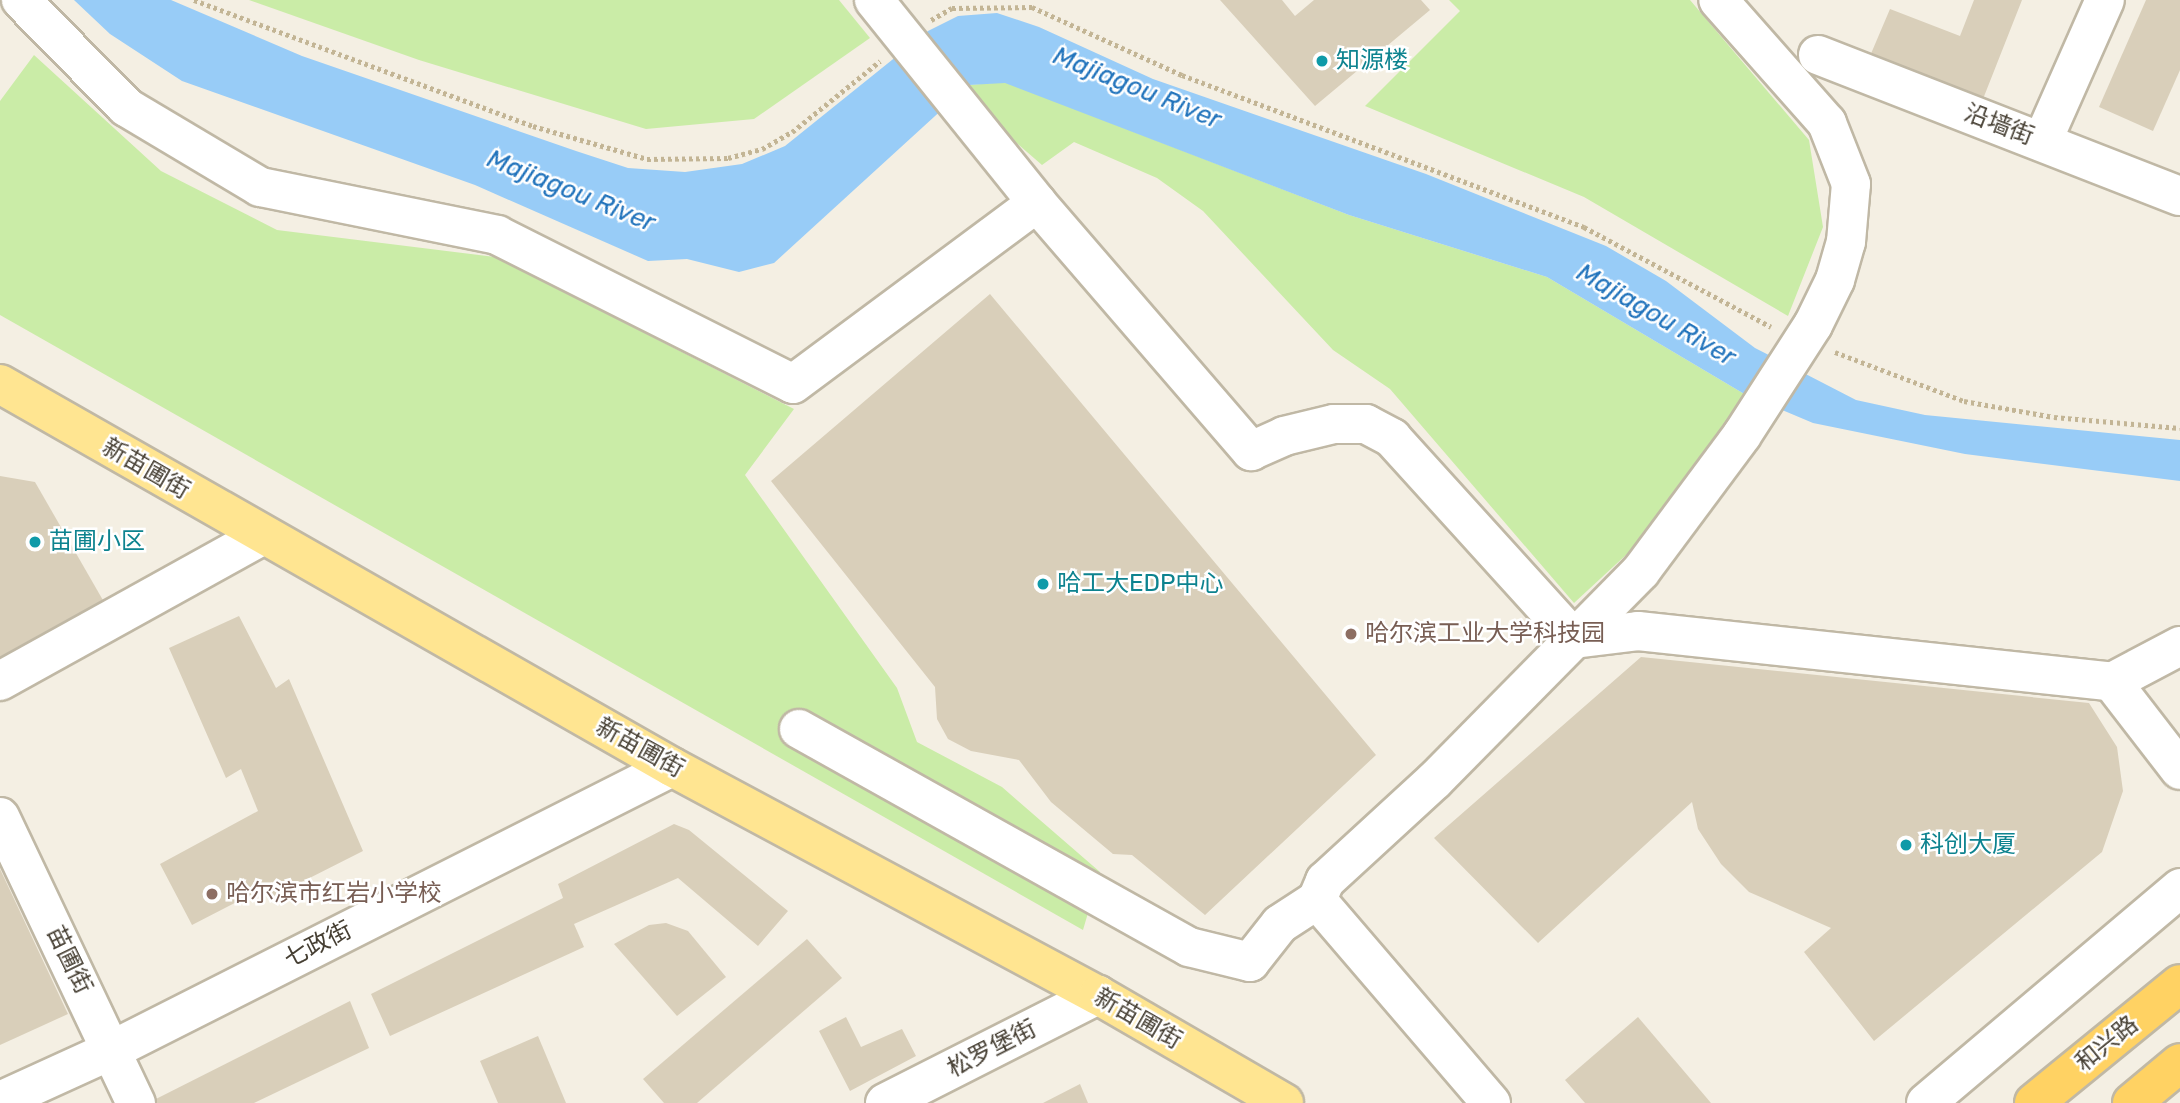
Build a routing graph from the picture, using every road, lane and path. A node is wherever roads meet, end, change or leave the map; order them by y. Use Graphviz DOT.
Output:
graph roads {
  1 [pos="21,0"];
  2 [pos="194,0"];
  3 [pos="874,0"];
  4 [pos="1718,0"];
  5 [pos="2105,0"];
  6 [pos="929,22"];
  7 [pos="1818,55"];
  8 [pos="886,56"];
  9 [pos="2042,142"];
  10 [pos="2180,196"];
  11 [pos="1037,203"];
  12 [pos="1806,334"];
  13 [pos="0,384"];
  14 [pos="0,408"];
  15 [pos="2180,428"];
  16 [pos="253,540"];
  17 [pos="1574,639"];
  18 [pos="2180,646"];
  19 [pos="0,681"];
  20 [pos="2112,682"];
  21 [pos="799,729"];
  22 [pos="2180,770"];
  23 [pos="665,771"];
  24 [pos="0,817"];
  25 [pos="2180,888"];
  26 [pos="1317,900"];
  27 [pos="2180,984"];
  28 [pos="1086,1001"];
  29 [pos="112,1050"];
  30 [pos="2180,1063"];
  31 [pos="0,1101"];
  32 [pos="136,1103"];
  33 [pos="885,1103"];
  34 [pos="1246,1103"];
  35 [pos="1284,1103"];
  36 [pos="1490,1103"];
  37 [pos="1926,1103"];
  38 [pos="2034,1103"];
  39 [pos="2132,1103"];
  1 -- 11 [label="street"];
  2 -- 8 [label="path"];
  3 -- 11 [label="street"];
  4 -- 12 [label="street"];
  5 -- 9 [label="street"];
  6 -- 12 [label="path"];
  7 -- 9 [label="street, 沿墙街"];
  9 -- 10 [label="street, 沿墙街"];
  11 -- 17 [label="street"];
  12 -- 15 [label="path"];
  12 -- 17 [label="street"];
  13 -- 16 [label="main road, 新苗圃街"];
  14 -- 16 [label="main road, 新苗圃街"];
  16 -- 19 [label="street"];
  16 -- 23 [label="main road, 新苗圃街"];
  17 -- 20 [label="street"];
  17 -- 26 [label="street"];
  18 -- 20 [label="street"];
  20 -- 22 [label="street"];
  21 -- 26 [label="street"];
  23 -- 28 [label="main road, 新苗圃街"];
  23 -- 29 [label="street, 七政街"];
  24 -- 29 [label="street, 苗圃街"];
  25 -- 37 [label="street"];
  26 -- 36 [label="street"];
  27 -- 38 [label="highway, 和兴路"];
  28 -- 33 [label="street, 松罗堡街"];
  28 -- 34 [label="main road, 新苗圃街"];
  28 -- 35 [label="main road, 新苗圃街"];
  29 -- 31 [label="street, 七政街"];
  29 -- 32 [label="street, 苗圃街"];
  30 -- 39 [label="highway"];
}
